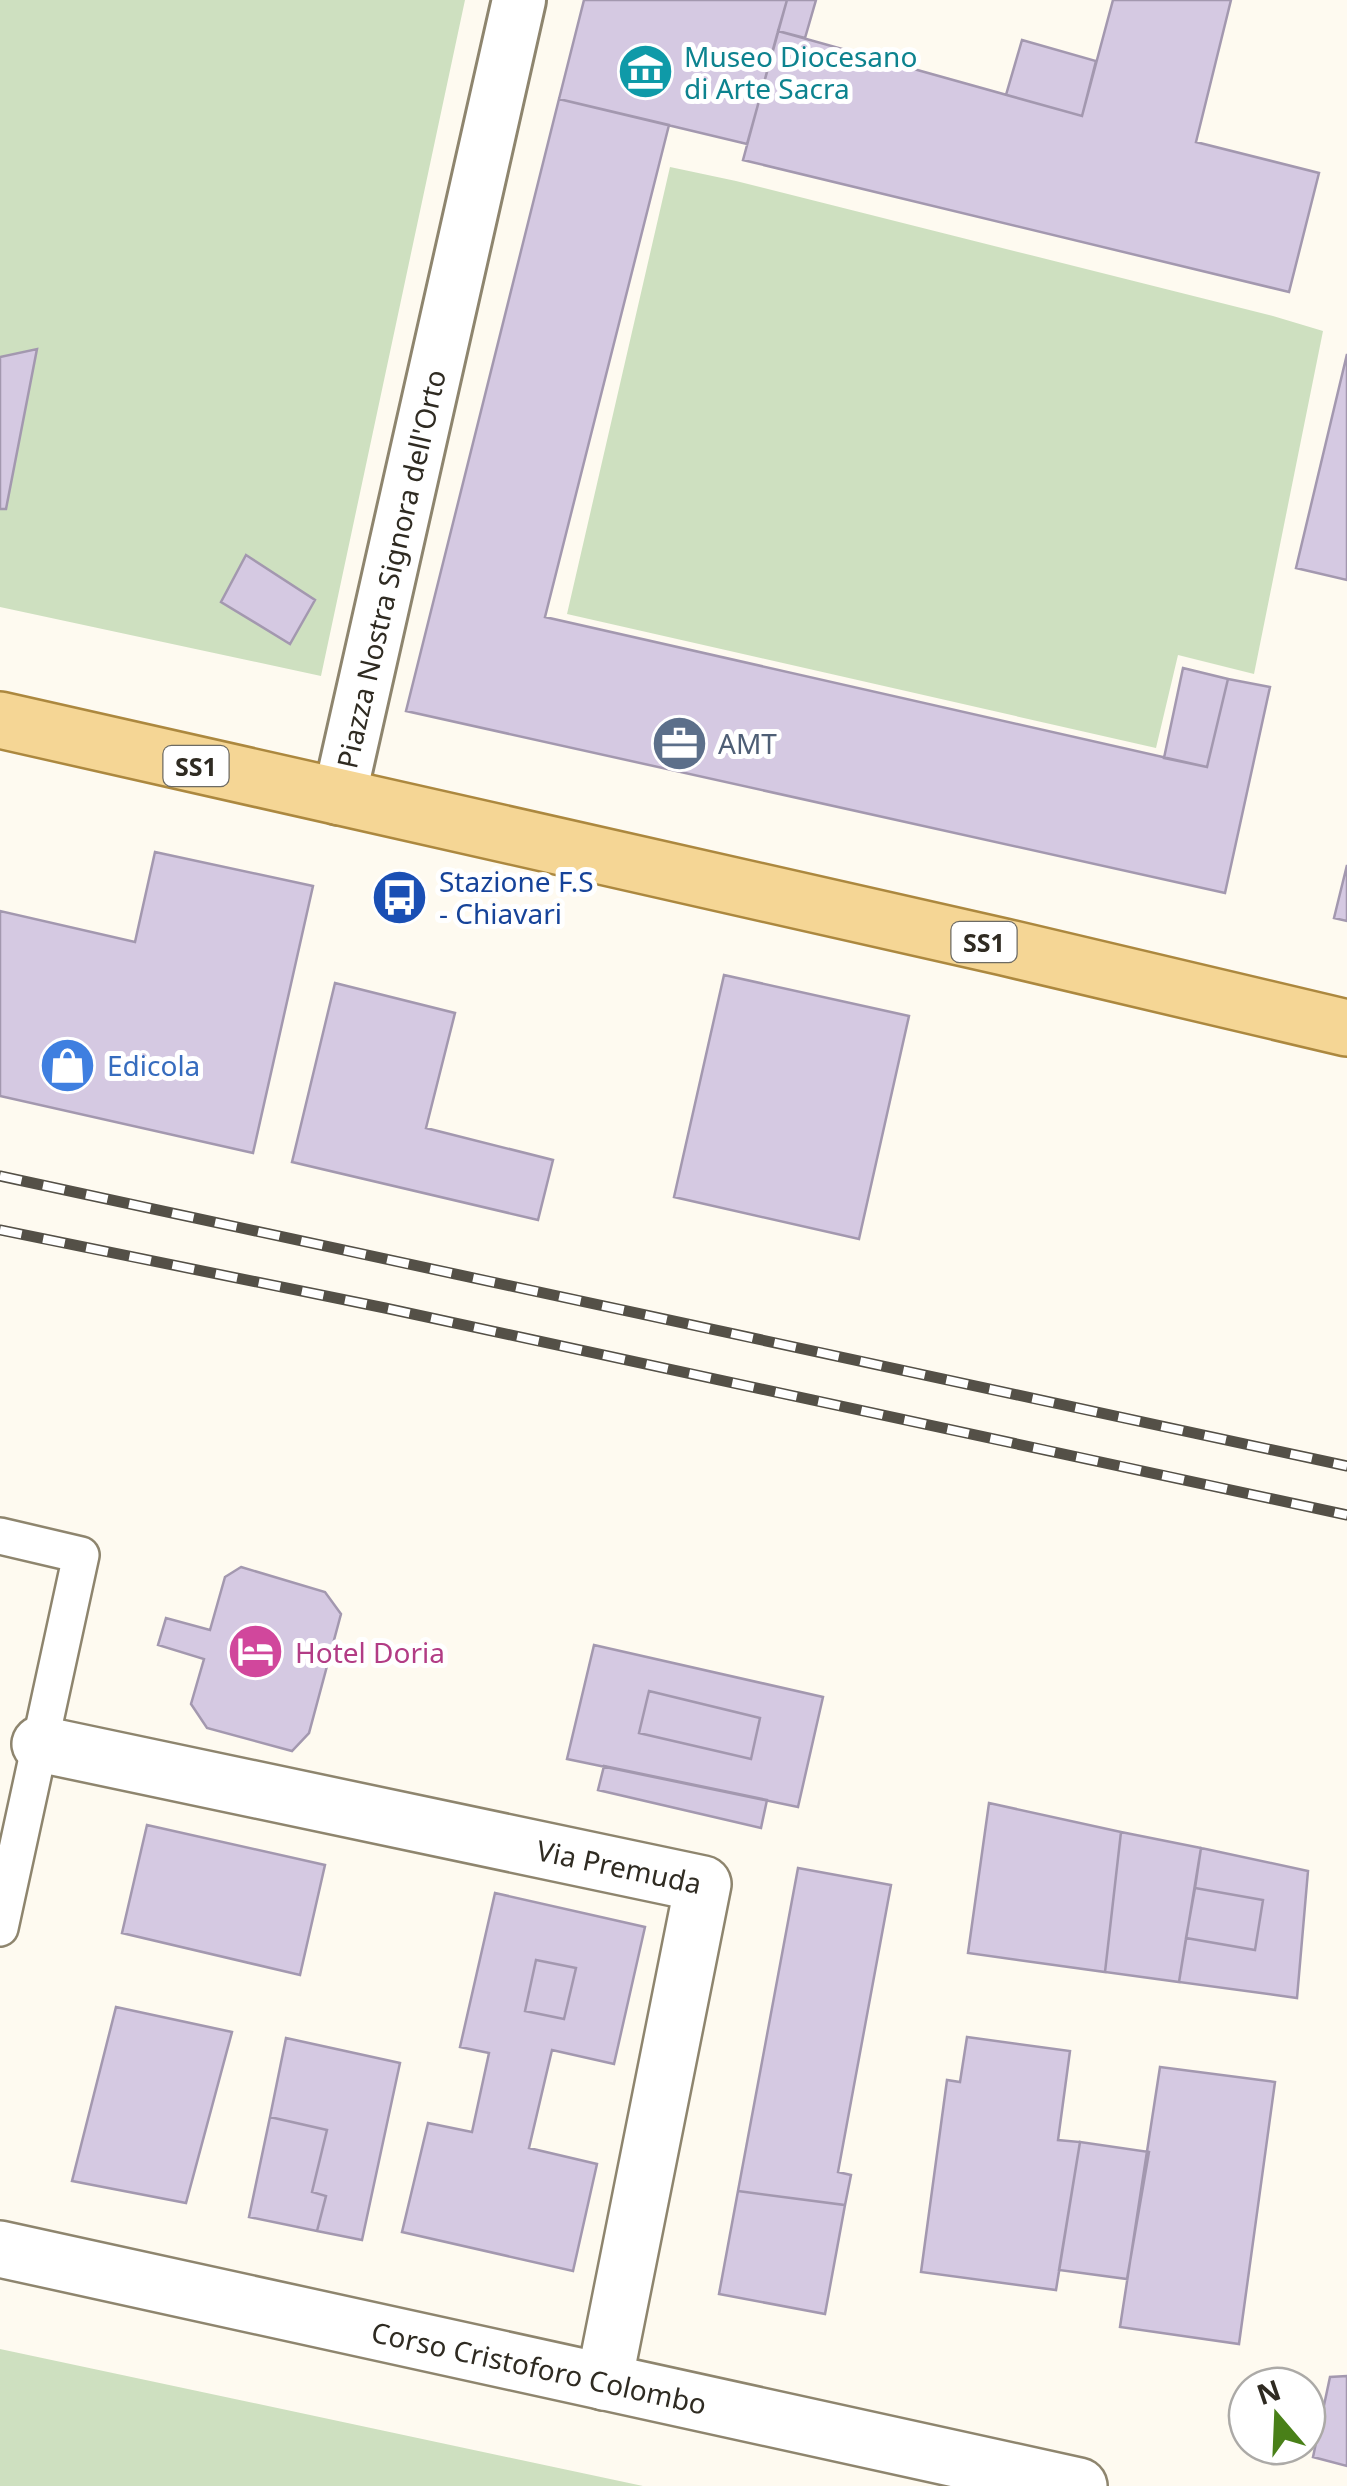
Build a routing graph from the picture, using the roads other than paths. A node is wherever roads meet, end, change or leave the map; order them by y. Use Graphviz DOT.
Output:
graph roads {
  1 [pos="519,0"];
  2 [pos="0,720"];
  3 [pos="339,798"];
  4 [pos="1347,1028"];
  5 [pos="0,1536"];
  6 [pos="40,1744"];
  7 [pos="0,1928"];
  8 [pos="0,2249"];
  9 [pos="604,2382"];
  10 [pos="1079,2486"];
  1 -- 3 [label="street, Piazza Nostra Signora dell'Orto"];
  2 -- 3 [label="main road, Piazza Nostra Signora dell'Orto / SS1"];
  3 -- 4 [label="main road, SS1"];
  5 -- 6 [label="lane"];
  6 -- 7 [label="lane"];
  6 -- 9 [label="street, Via Premuda"];
  8 -- 9 [label="street, Corso Cristoforo Colombo"];
  9 -- 10 [label="street, Corso Cristoforo Colombo"];
}
